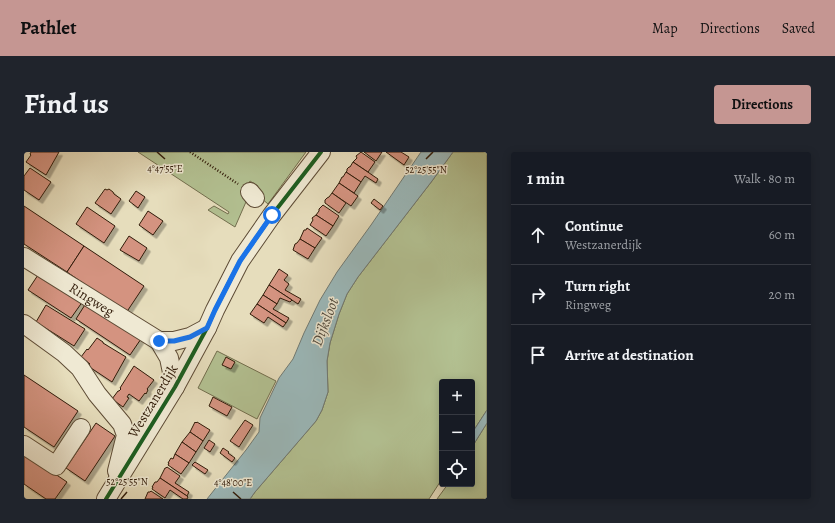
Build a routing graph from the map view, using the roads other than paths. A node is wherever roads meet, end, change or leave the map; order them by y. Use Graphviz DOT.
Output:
graph roads {
  1 [pos="321,152"];
  2 [pos="24,258"];
  3 [pos="24,324"];
  4 [pos="207,328"];
  5 [pos="159,341"];
  6 [pos="175,388"];
  7 [pos="81,428"];
  8 [pos="24,445"];
  9 [pos="108,496"];
  1 -- 4 [label="street, Westzanerdijk"];
  2 -- 5 [label="street, Ringweg"];
  3 -- 9 [label="street"];
  4 -- 5 [label="street"];
  4 -- 6 [label="street, Westzanerdijk"];
  5 -- 6 [label="street, Ringweg"];
  6 -- 9 [label="street, Westzanerdijk"];
  7 -- 8 [label="street"];
}
